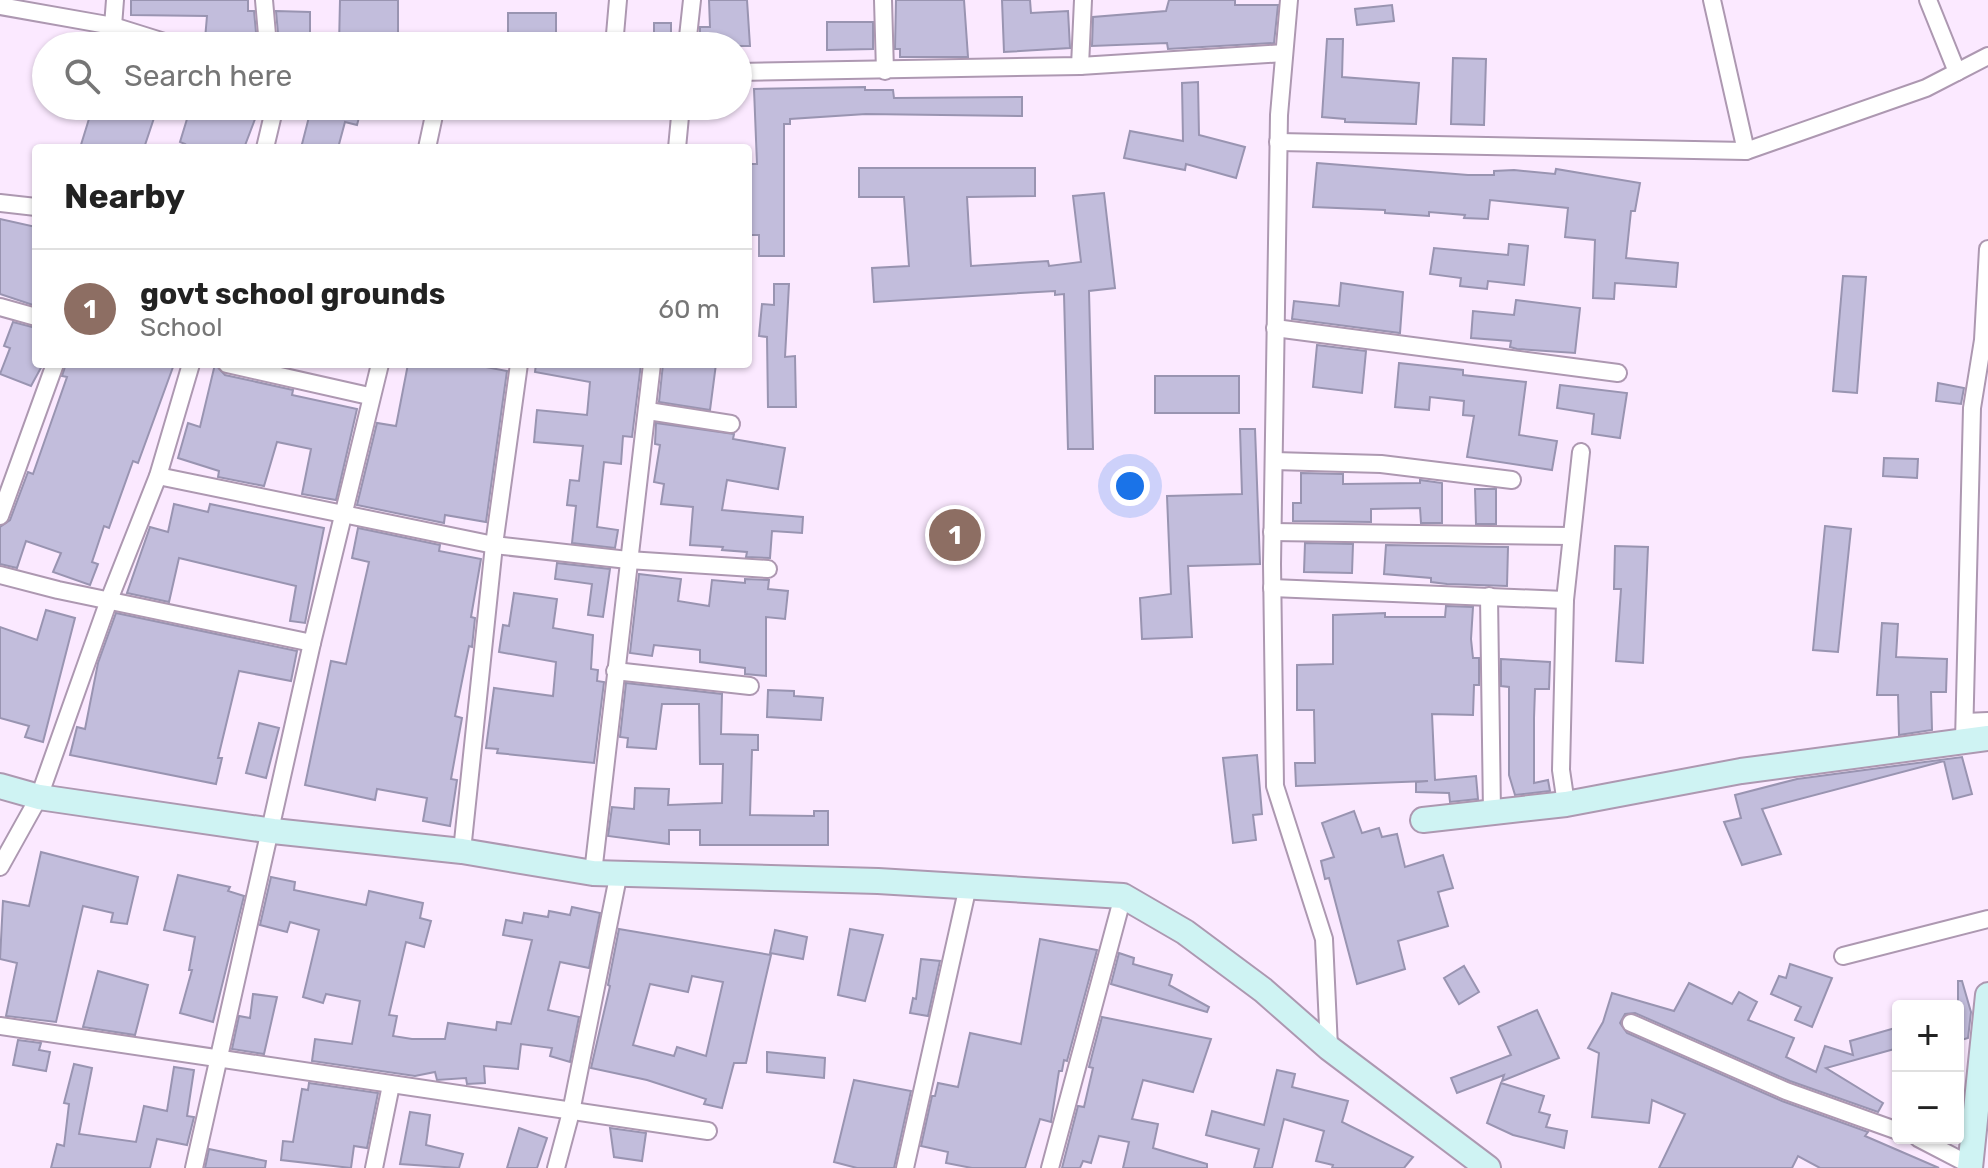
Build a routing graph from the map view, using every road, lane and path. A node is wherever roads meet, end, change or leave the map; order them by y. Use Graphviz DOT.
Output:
graph roads {
  1 [pos="115,0"];
  2 [pos="264,0"];
  3 [pos="618,0"];
  4 [pos="692,0"];
  5 [pos="883,0"];
  6 [pos="1083,0"];
  7 [pos="1289,0"];
  8 [pos="1712,0"];
  9 [pos="1928,0"];
  10 [pos="0,6"];
  11 [pos="113,26"];
  12 [pos="132,32"];
  13 [pos="267,32"];
  14 [pos="615,32"];
  15 [pos="689,32"];
  16 [pos="1284,53"];
  17 [pos="1988,56"];
  18 [pos="1080,66"];
  19 [pos="885,71"];
  20 [pos="752,72"];
  21 [pos="1957,72"];
  22 [pos="272,120"];
  23 [pos="433,120"];
  24 [pos="680,120"];
  25 [pos="1278,142"];
  26 [pos="266,144"];
  27 [pos="428,144"];
  28 [pos="677,144"];
  29 [pos="1746,151"];
  30 [pos="0,203"];
  31 [pos="32,207"];
  32 [pos="1988,249"];
  33 [pos="0,307"];
  34 [pos="32,316"];
  35 [pos="1275,328"];
  36 [pos="54,368"];
  37 [pos="190,368"];
  38 [pos="245,368"];
  39 [pos="379,368"];
  40 [pos="518,368"];
  41 [pos="652,368"];
  42 [pos="1618,373"];
  43 [pos="369,396"];
  44 [pos="648,411"];
  45 [pos="731,424"];
  46 [pos="1581,452"];
  47 [pos="1274,461"];
  48 [pos="158,476"];
  49 [pos="1512,480"];
  50 [pos="344,512"];
  51 [pos="0,516"];
  52 [pos="1969,525"];
  53 [pos="1988,527"];
  54 [pos="1272,532"];
  55 [pos="1570,536"];
  56 [pos="494,545"];
  57 [pos="628,560"];
  58 [pos="768,569"];
  59 [pos="0,575"];
  60 [pos="1272,588"];
  61 [pos="1489,596"];
  62 [pos="109,600"];
  63 [pos="1565,600"];
  64 [pos="312,643"];
  65 [pos="615,671"];
  66 [pos="750,686"];
  67 [pos="1988,721"];
  68 [pos="1972,734"];
  69 [pos="0,786"];
  70 [pos="39,797"];
  71 [pos="1566,804"];
  72 [pos="1492,813"];
  73 [pos="1423,820"];
  74 [pos="273,831"];
  75 [pos="462,851"];
  76 [pos="0,867"];
  77 [pos="619,872"];
  78 [pos="593,873"];
  79 [pos="968,886"];
  80 [pos="1123,896"];
  81 [pos="1988,919"];
  82 [pos="1843,956"];
  83 [pos="1988,995"];
  84 [pos="1631,1023"];
  85 [pos="0,1026"];
  86 [pos="1329,1048"];
  87 [pos="221,1061"];
  88 [pos="391,1085"];
  89 [pos="571,1112"];
  90 [pos="1892,1129"];
  91 [pos="708,1131"];
  92 [pos="1929,1144"];
  93 [pos="1970,1166"];
  94 [pos="194,1168"];
  95 [pos="374,1168"];
  96 [pos="556,1168"];
  97 [pos="905,1168"];
  98 [pos="1050,1168"];
  99 [pos="1488,1168"];
  1 -- 11 [label="street"];
  2 -- 13 [label="street"];
  3 -- 14 [label="street"];
  4 -- 15 [label="street"];
  5 -- 19 [label="street"];
  6 -- 18 [label="street"];
  7 -- 16 [label="street"];
  8 -- 29 [label="street"];
  9 -- 21 [label="street"];
  10 -- 11 [label="street"];
  11 -- 12 [label="street"];
  16 -- 18 [label="street"];
  16 -- 25 [label="street"];
  17 -- 21 [label="street"];
  18 -- 19 [label="street"];
  19 -- 20 [label="street"];
  21 -- 29 [label="street"];
  22 -- 26 [label="street"];
  23 -- 27 [label="street"];
  24 -- 28 [label="street"];
  25 -- 29 [label="street"];
  25 -- 35 [label="street"];
  30 -- 31 [label="street"];
  32 -- 52 [label="street"];
  33 -- 34 [label="street"];
  35 -- 42 [label="street"];
  35 -- 47 [label="street"];
  36 -- 51 [label="street"];
  37 -- 48 [label="street"];
  38 -- 43 [label="street"];
  39 -- 43 [label="street"];
  40 -- 56 [label="street"];
  41 -- 44 [label="street"];
  43 -- 50 [label="street"];
  44 -- 45 [label="street"];
  44 -- 57 [label="street"];
  46 -- 55 [label="street"];
  47 -- 49 [label="street"];
  47 -- 54 [label="street"];
  48 -- 50 [label="street"];
  48 -- 62 [label="street"];
  50 -- 56 [label="street"];
  50 -- 64 [label="street"];
  52 -- 53 [label="street"];
  52 -- 68 [label="street"];
  54 -- 55 [label="street"];
  54 -- 60 [label="street"];
  55 -- 63 [label="street"];
  56 -- 57 [label="street"];
  56 -- 75 [label="street"];
  57 -- 58 [label="street"];
  57 -- 65 [label="street"];
  59 -- 62 [label="street"];
  60 -- 61 [label="street"];
  60 -- 86 [label="street"];
  61 -- 63 [label="street"];
  61 -- 72 [label="street"];
  62 -- 64 [label="street"];
  62 -- 70 [label="street"];
  63 -- 71 [label="street"];
  64 -- 74 [label="street"];
  65 -- 66 [label="street"];
  65 -- 78 [label="street"];
  67 -- 68 [label="street"];
  68 -- 71 [label="main road"];
  69 -- 70 [label="main road"];
  70 -- 74 [label="main road"];
  70 -- 76 [label="street"];
  71 -- 72 [label="main road"];
  72 -- 73 [label="main road"];
  74 -- 75 [label="main road"];
  74 -- 87 [label="street"];
  75 -- 78 [label="main road"];
  77 -- 78 [label="main road"];
  77 -- 79 [label="main road"];
  77 -- 89 [label="street"];
  79 -- 80 [label="main road"];
  79 -- 97 [label="street"];
  80 -- 86 [label="main road"];
  80 -- 98 [label="street"];
  81 -- 82 [label="street"];
  83 -- 93 [label="main road"];
  84 -- 90 [label="street"];
  85 -- 87 [label="street"];
  86 -- 99 [label="main road"];
  87 -- 88 [label="street"];
  87 -- 94 [label="street"];
  88 -- 89 [label="street"];
  88 -- 95 [label="street"];
  89 -- 91 [label="street"];
  89 -- 96 [label="street"];
  92 -- 93 [label="street"];
}
